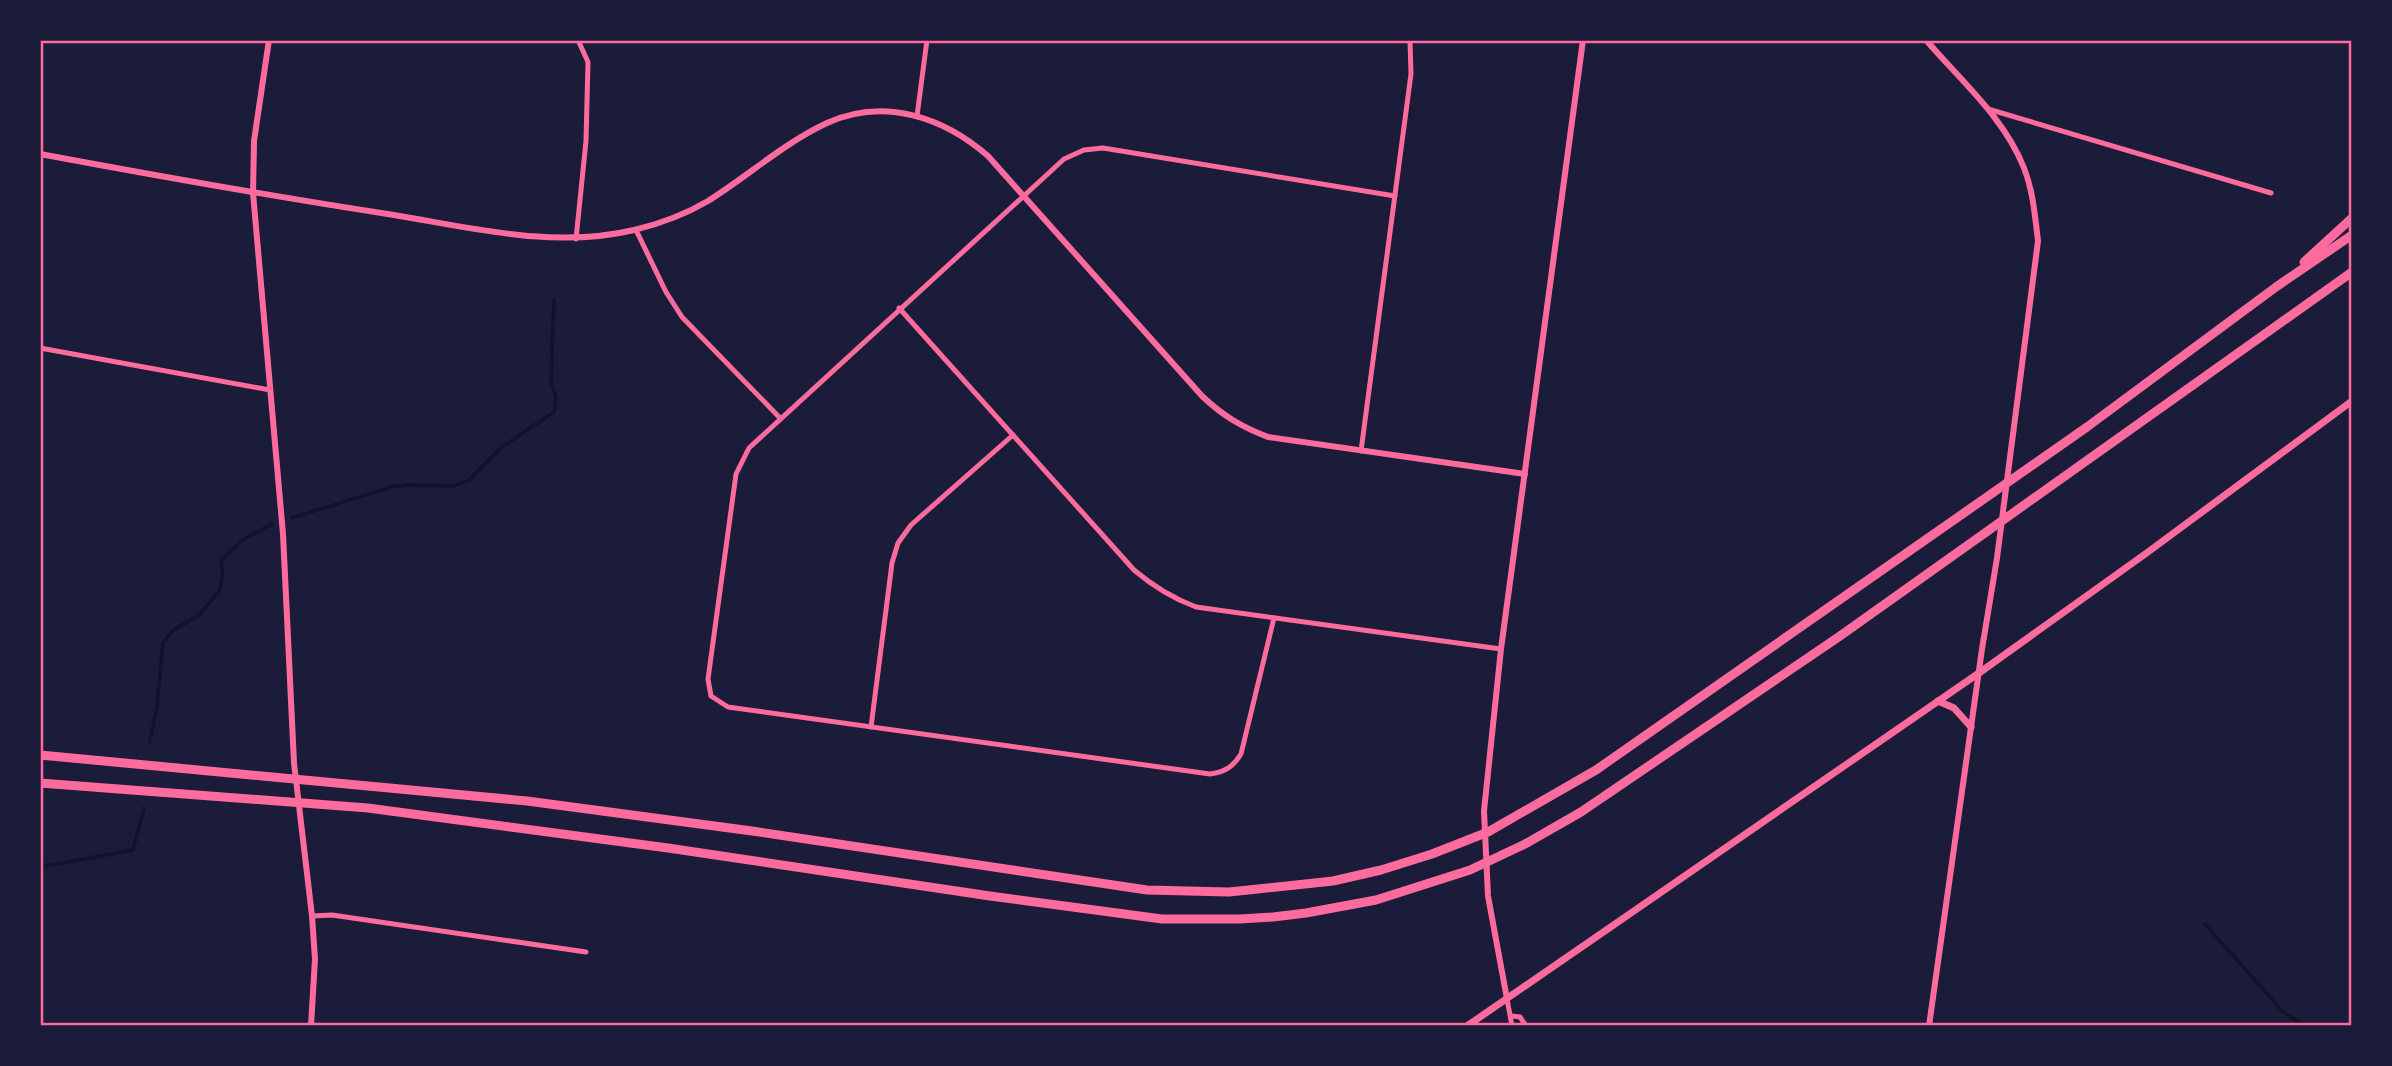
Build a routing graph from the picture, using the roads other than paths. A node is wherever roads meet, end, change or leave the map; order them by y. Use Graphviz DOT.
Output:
graph roads {
  1 [pos="268,40"];
  2 [pos="578,40"];
  3 [pos="927,40"];
  4 [pos="1410,40"];
  5 [pos="1583,40"];
  6 [pos="1926,40"];
  7 [pos="1988,109"];
  8 [pos="917,116"];
  9 [pos="40,154"];
  10 [pos="253,193"];
  11 [pos="2271,193"];
  12 [pos="1022,195"];
  13 [pos="1395,196"];
  14 [pos="2352,218"];
  15 [pos="636,230"];
  16 [pos="2352,235"];
  17 [pos="576,239"];
  18 [pos="2352,272"];
  19 [pos="2276,287"];
  20 [pos="899,308"];
  21 [pos="40,348"];
  22 [pos="270,390"];
  23 [pos="2352,401"];
  24 [pos="780,418"];
  25 [pos="1013,435"];
  26 [pos="1361,451"];
  27 [pos="1525,474"];
  28 [pos="1274,618"];
  29 [pos="1501,649"];
  30 [pos="1979,673"];
  31 [pos="1938,701"];
  32 [pos="871,727"];
  33 [pos="1971,727"];
  34 [pos="40,755"];
  35 [pos="40,783"];
  36 [pos="312,916"];
  37 [pos="586,952"];
  38 [pos="1507,999"];
  39 [pos="1511,1016"];
  40 [pos="311,1026"];
  41 [pos="1467,1026"];
  42 [pos="1512,1026"];
  43 [pos="1526,1026"];
  44 [pos="1929,1026"];
  1 -- 10 [label="street"];
  2 -- 17 [label="street"];
  3 -- 8 [label="street"];
  4 -- 13 [label="street"];
  5 -- 27 [label="street"];
  6 -- 7 [label="street"];
  7 -- 11 [label="street"];
  7 -- 30 [label="street"];
  8 -- 12 [label="street"];
  8 -- 15 [label="street"];
  9 -- 10 [label="street"];
  10 -- 17 [label="street"];
  10 -- 22 [label="street"];
  12 -- 13 [label="street"];
  12 -- 20 [label="street"];
  12 -- 26 [label="street"];
  13 -- 26 [label="street"];
  14 -- 19 [label="highway"];
  15 -- 17 [label="street"];
  15 -- 24 [label="street"];
  16 -- 19 [label="highway"];
  18 -- 35 [label="highway"];
  19 -- 34 [label="highway"];
  20 -- 24 [label="street"];
  20 -- 25 [label="street"];
  21 -- 22 [label="street"];
  22 -- 36 [label="street"];
  23 -- 30 [label="main road"];
  24 -- 32 [label="street"];
  25 -- 28 [label="street"];
  25 -- 32 [label="street"];
  26 -- 27 [label="street"];
  27 -- 29 [label="street"];
  28 -- 29 [label="street"];
  28 -- 32 [label="street"];
  29 -- 38 [label="street"];
  30 -- 31 [label="main road"];
  30 -- 33 [label="street"];
  31 -- 33 [label="main road"];
  31 -- 38 [label="main road"];
  33 -- 44 [label="street"];
  36 -- 37 [label="street"];
  36 -- 40 [label="street"];
  38 -- 39 [label="street"];
  38 -- 41 [label="main road"];
  39 -- 42 [label="street"];
  39 -- 43 [label="street"];
}
